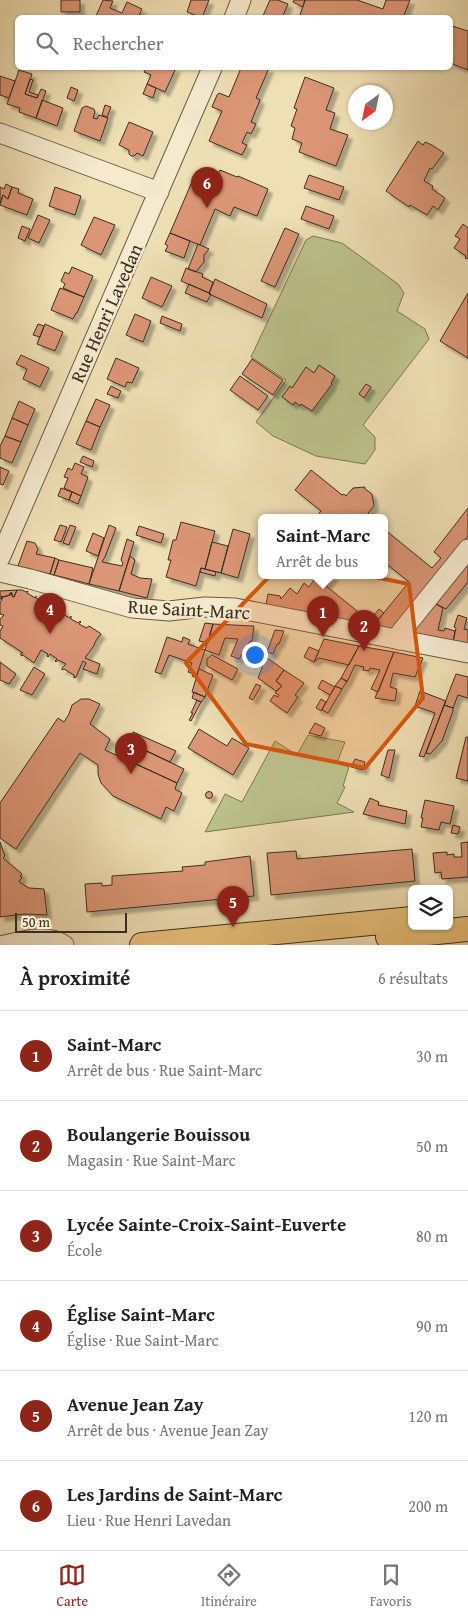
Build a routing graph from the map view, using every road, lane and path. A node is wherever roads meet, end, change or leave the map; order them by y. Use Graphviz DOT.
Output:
graph roads {
  1 [pos="241,0"];
  2 [pos="235,15"];
  3 [pos="211,70"];
  4 [pos="0,134"];
  5 [pos="159,192"];
  6 [pos="468,550"];
  7 [pos="0,558"];
  8 [pos="0,572"];
  9 [pos="400,640"];
  10 [pos="468,653"];
  11 [pos="468,914"];
  12 [pos="453,916"];
  13 [pos="408,919"];
  14 [pos="468,929"];
  15 [pos="4,945"];
  16 [pos="64,945"];
  17 [pos="142,945"];
  18 [pos="300,945"];
  1 -- 2 [label="street"];
  3 -- 5 [label="street, Rue Henri Lavedan"];
  4 -- 5 [label="street"];
  5 -- 7 [label="street, Rue Henri Lavedan"];
  6 -- 9 [label="street"];
  8 -- 9 [label="street, Rue Saint-Marc"];
  9 -- 10 [label="street, Rue Saint-Marc"];
  11 -- 12 [label="main road"];
  13 -- 17 [label="main road"];
  14 -- 18 [label="main road"];
  15 -- 16 [label="street"];
}
